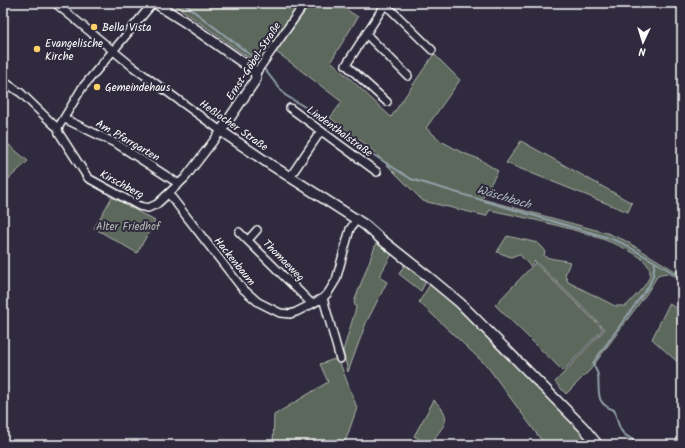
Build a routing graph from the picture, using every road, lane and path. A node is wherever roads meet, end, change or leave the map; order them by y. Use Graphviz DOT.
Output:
graph roads {
  1 [pos="55,3"];
  2 [pos="154,3"];
  3 [pos="305,3"];
  4 [pos="385,3"];
  5 [pos="366,34"];
  6 [pos="432,50"];
  7 [pos="113,51"];
  8 [pos="258,72"];
  9 [pos="408,76"];
  10 [pos="3,81"];
  11 [pos="387,102"];
  12 [pos="290,108"];
  13 [pos="65,118"];
  14 [pos="58,128"];
  15 [pos="221,131"];
  16 [pos="321,131"];
  17 [pos="377,172"];
  18 [pos="290,177"];
  19 [pos="179,184"];
  20 [pos="169,194"];
  21 [pos="357,219"];
  22 [pos="256,230"];
  23 [pos="239,232"];
  24 [pos="248,240"];
  25 [pos="323,298"];
  26 [pos="312,304"];
  27 [pos="340,359"];
  28 [pos="598,445"];
  1 -- 7 [label="street, Heßlocher Straße"];
  2 -- 7 [label="street"];
  2 -- 8 [label="street"];
  3 -- 8 [label="street, Ernst-Göbel-Straße"];
  4 -- 5 [label="street"];
  4 -- 6 [label="street"];
  5 -- 9 [label="street"];
  5 -- 11 [label="street"];
  7 -- 13 [label="street"];
  7 -- 15 [label="street, Heßlocher Straße"];
  8 -- 15 [label="street, Ernst-Göbel-Straße"];
  10 -- 14 [label="street, Kirschberg"];
  12 -- 16 [label="street, Lindenthalstraße"];
  13 -- 14 [label="street"];
  13 -- 19 [label="street, Am Pfarrgarten"];
  14 -- 20 [label="street, Kirschberg"];
  15 -- 18 [label="street, Heßlocher Straße"];
  15 -- 19 [label="street, Kirschberg"];
  16 -- 17 [label="street, Lindenthalstraße"];
  16 -- 18 [label="street"];
  18 -- 21 [label="street, Heßlocher Straße"];
  19 -- 20 [label="street, Kirschberg"];
  20 -- 26 [label="street, Hackenbaum"];
  21 -- 25 [label="street, Hackenbaum"];
  21 -- 28 [label="street, Heßlocher Straße"];
  22 -- 24 [label="street"];
  23 -- 24 [label="street, Thomaeweg"];
  24 -- 26 [label="street, Thomaeweg"];
  25 -- 26 [label="street, Hackenbaum"];
  25 -- 27 [label="street"];
}
